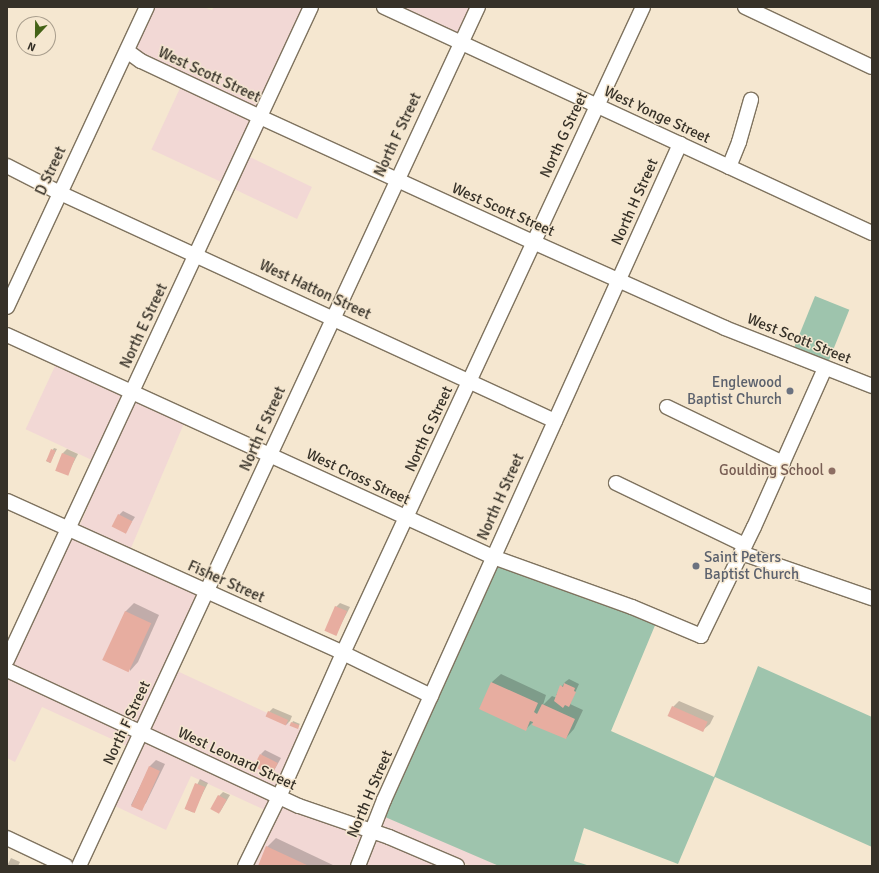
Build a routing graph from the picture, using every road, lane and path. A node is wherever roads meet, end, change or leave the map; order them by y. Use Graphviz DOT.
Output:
graph roads {
  1 [pos="147,7"];
  2 [pos="311,7"];
  3 [pos="384,7"];
  4 [pos="478,7"];
  5 [pos="643,7"];
  6 [pos="745,7"];
  7 [pos="460,42"];
  8 [pos="127,51"];
  9 [pos="872,67"];
  10 [pos="751,100"];
  11 [pos="597,106"];
  12 [pos="260,117"];
  13 [pos="680,144"];
  14 [pos="7,166"];
  15 [pos="729,167"];
  16 [pos="396,180"];
  17 [pos="60,193"];
  18 [pos="872,233"];
  19 [pos="533,242"];
  20 [pos="196,254"];
  21 [pos="618,280"];
  22 [pos="7,307"];
  23 [pos="332,317"];
  24 [pos="7,335"];
  25 [pos="826,368"];
  26 [pos="470,382"];
  27 [pos="872,386"];
  28 [pos="131,393"];
  29 [pos="667,407"];
  30 [pos="554,422"];
  31 [pos="270,455"];
  32 [pos="783,463"];
  33 [pos="616,483"];
  34 [pos="7,502"];
  35 [pos="406,517"];
  36 [pos="68,530"];
  37 [pos="743,549"];
  38 [pos="493,557"];
  39 [pos="206,592"];
  40 [pos="872,598"];
  41 [pos="343,653"];
  42 [pos="7,660"];
  43 [pos="7,670"];
  44 [pos="431,696"];
  45 [pos="141,733"];
  46 [pos="279,797"];
  47 [pos="372,831"];
  48 [pos="7,838"];
  49 [pos="66,866"];
  50 [pos="79,866"];
  51 [pos="245,866"];
  52 [pos="358,866"];
  53 [pos="457,866"];
  1 -- 8 [label="street, D Street"];
  2 -- 12 [label="street, North E Street"];
  3 -- 7 [label="street, West Yonge Street"];
  4 -- 7 [label="street, North F Street"];
  5 -- 11 [label="street, North G Street"];
  6 -- 9 [label="street"];
  7 -- 11 [label="street, West Yonge Street"];
  7 -- 16 [label="street, North F Street"];
  8 -- 12 [label="street, West Scott Street"];
  8 -- 17 [label="street, D Street"];
  10 -- 15 [label="street"];
  11 -- 13 [label="street, West Yonge Street"];
  11 -- 19 [label="street, North G Street"];
  12 -- 16 [label="street, West Scott Street"];
  12 -- 20 [label="street, North E Street"];
  13 -- 15 [label="street, West Yonge Street"];
  13 -- 21 [label="street, North H Street"];
  14 -- 17 [label="street, West Hatton Street"];
  15 -- 18 [label="street, West Yonge Street"];
  16 -- 19 [label="street, West Scott Street"];
  16 -- 23 [label="street, North F Street"];
  17 -- 20 [label="street, West Hatton Street"];
  17 -- 22 [label="street, D Street"];
  19 -- 21 [label="street, West Scott Street"];
  19 -- 26 [label="street, North G Street"];
  20 -- 23 [label="street, West Hatton Street"];
  20 -- 28 [label="street, North E Street"];
  21 -- 25 [label="street, West Scott Street"];
  21 -- 30 [label="street, North H Street"];
  23 -- 26 [label="street, West Hatton Street"];
  23 -- 31 [label="street, North F Street"];
  24 -- 28 [label="street, West Cross Street"];
  25 -- 27 [label="street, West Scott Street"];
  25 -- 32 [label="street"];
  26 -- 30 [label="street, West Hatton Street"];
  26 -- 35 [label="street, North G Street"];
  28 -- 31 [label="street, West Cross Street"];
  28 -- 36 [label="street, North E Street"];
  29 -- 32 [label="street"];
  30 -- 38 [label="street, North H Street"];
  31 -- 35 [label="street, West Cross Street"];
  31 -- 39 [label="street, North F Street"];
  32 -- 37 [label="street"];
  33 -- 37 [label="street"];
  34 -- 36 [label="street, Fisher Street"];
  35 -- 38 [label="street, West Cross Street"];
  35 -- 41 [label="street, North G Street"];
  36 -- 39 [label="street, Fisher Street"];
  36 -- 42 [label="street, North E Street"];
  37 -- 38 [label="street, West Cross Street"];
  37 -- 40 [label="street"];
  38 -- 44 [label="street, North H Street"];
  39 -- 41 [label="street, Fisher Street"];
  39 -- 45 [label="street, North F Street"];
  41 -- 44 [label="street, Fisher Street"];
  41 -- 46 [label="street, North G Street"];
  43 -- 45 [label="street, West Leonard Street"];
  44 -- 47 [label="street, North H Street"];
  45 -- 46 [label="street, West Leonard Street"];
  45 -- 50 [label="street, North F Street"];
  46 -- 47 [label="street, West Leonard Street"];
  46 -- 51 [label="street, North G Street"];
  47 -- 52 [label="street, North H Street"];
  47 -- 53 [label="street, West Leonard Street"];
  48 -- 49 [label="street"];
}
